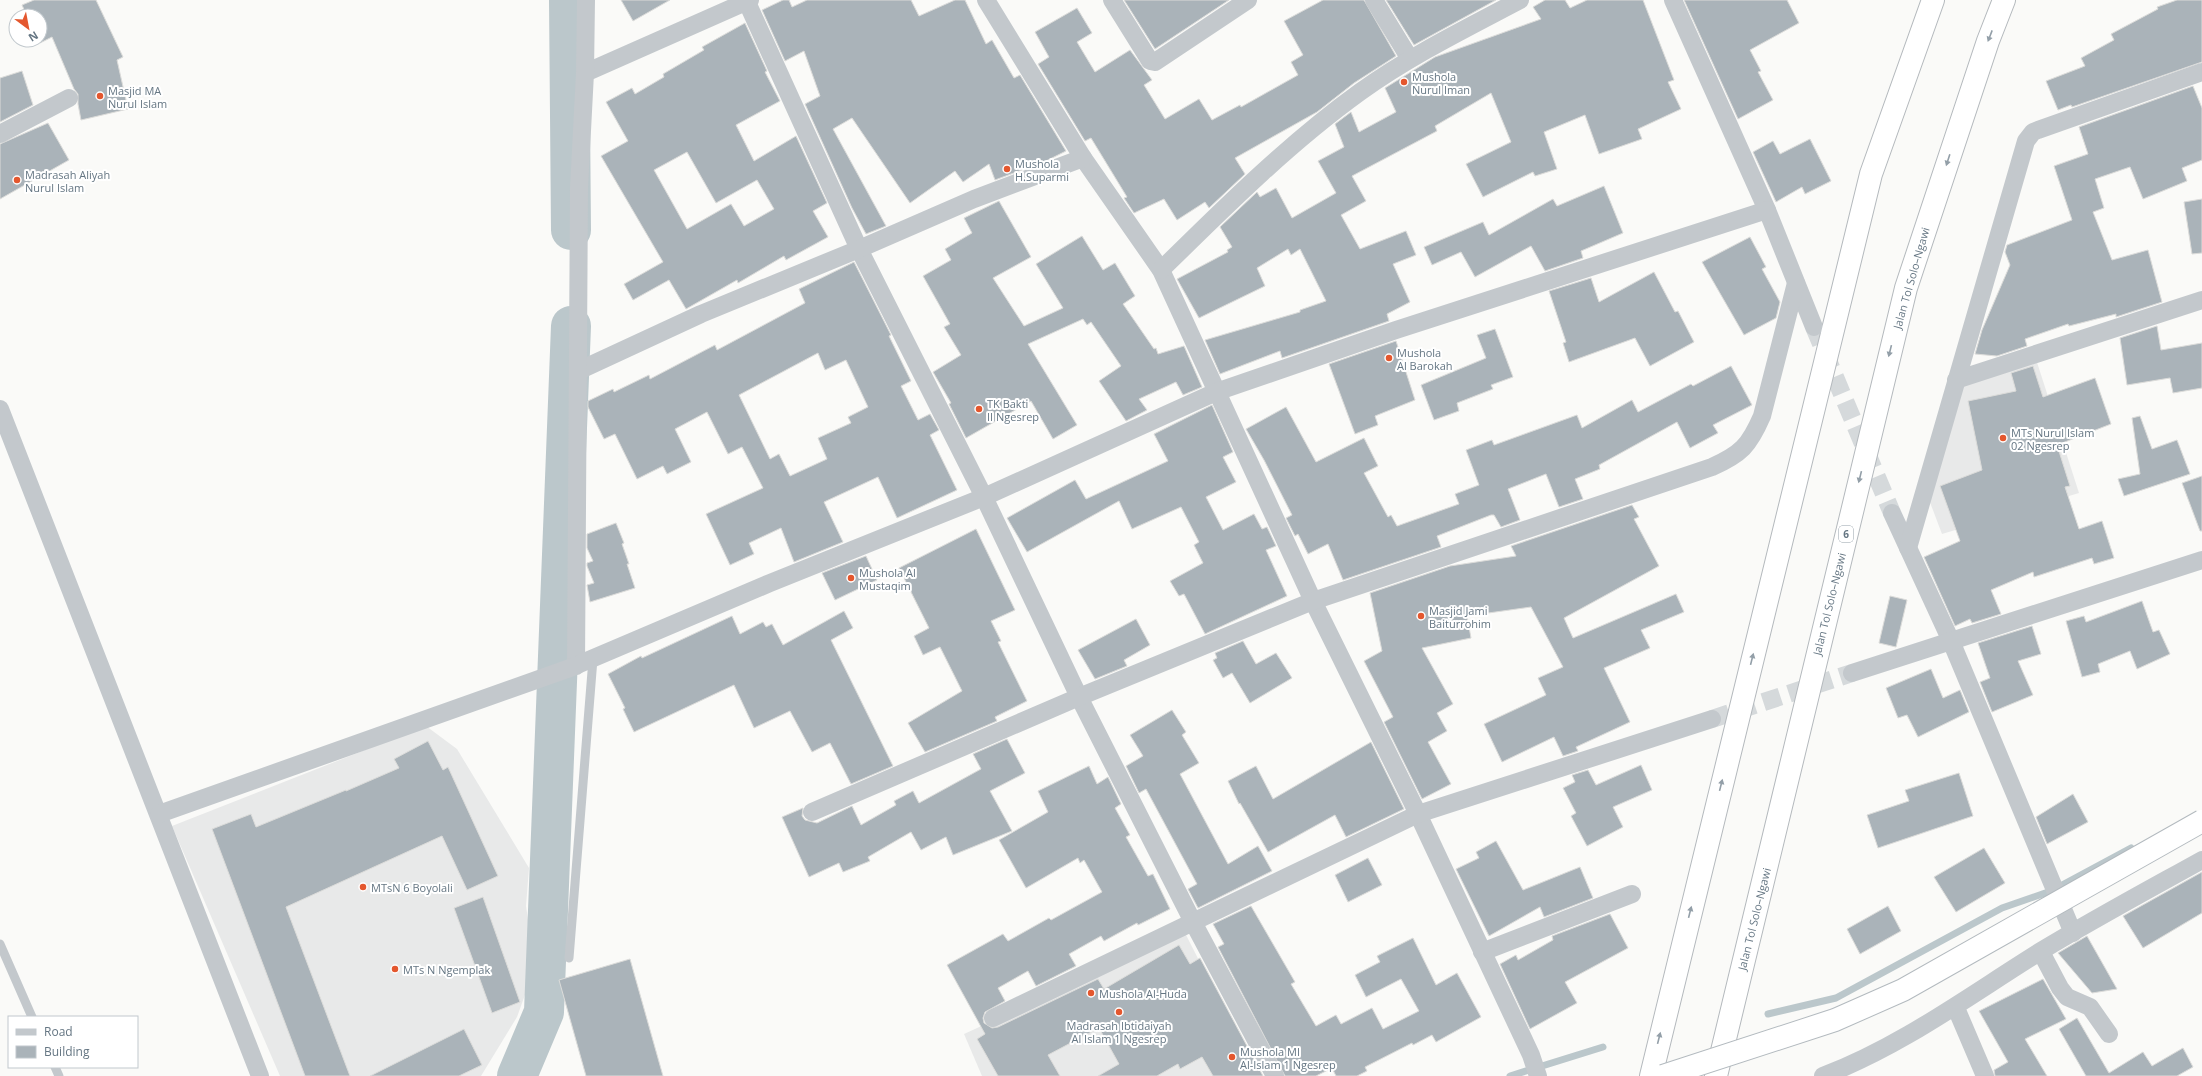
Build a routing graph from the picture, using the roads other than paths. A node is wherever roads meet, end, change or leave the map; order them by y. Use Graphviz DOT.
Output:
graph roads {
  1 [pos="586,0"];
  2 [pos="1112,0"];
  3 [pos="1248,0"];
  4 [pos="1374,0"];
  5 [pos="1520,0"];
  6 [pos="1673,0"];
  7 [pos="1933,0"];
  8 [pos="2004,0"];
  9 [pos="748,1"];
  10 [pos="990,2"];
  11 [pos="1410,59"];
  12 [pos="2202,72"];
  13 [pos="585,73"];
  14 [pos="69,98"];
  15 [pos="0,134"];
  16 [pos="1083,158"];
  17 [pos="1766,210"];
  18 [pos="859,249"];
  19 [pos="1161,270"];
  20 [pos="1796,283"];
  21 [pos="2202,300"];
  22 [pos="1814,327"];
  23 [pos="578,371"];
  24 [pos="1956,380"];
  25 [pos="1216,392"];
  26 [pos="0,409"];
  27 [pos="984,497"];
  28 [pos="1892,513"];
  29 [pos="1908,548"];
  30 [pos="2202,560"];
  31 [pos="1313,601"];
  32 [pos="1951,641"];
  33 [pos="593,658"];
  34 [pos="573,667"];
  35 [pos="1852,673"];
  36 [pos="1079,697"];
  37 [pos="1712,719"];
  38 [pos="812,812"];
  39 [pos="159,814"];
  40 [pos="1418,814"];
  41 [pos="2202,821"];
  42 [pos="2202,860"];
  43 [pos="1632,894"];
  44 [pos="1193,922"];
  45 [pos="2073,933"];
  46 [pos="0,944"];
  47 [pos="1482,952"];
  48 [pos="2041,952"];
  49 [pos="569,958"];
  50 [pos="1956,1008"];
  51 [pos="32,1016"];
  52 [pos="993,1018"];
  53 [pos="2109,1034"];
  54 [pos="260,1076"];
  55 [pos="1275,1076"];
  56 [pos="1538,1076"];
  57 [pos="1651,1076"];
  58 [pos="1662,1076"];
  59 [pos="1716,1076"];
  60 [pos="1823,1076"];
  61 [pos="1985,1076"];
  1 -- 13 [label="street"];
  2 -- 3 [label="street"];
  4 -- 11 [label="street"];
  5 -- 11 [label="street"];
  6 -- 17 [label="street"];
  57 -- 7 [label="main road, one-way"];
  8 -- 59 [label="main road, Jalan Tol Solo–Ngawi / 6, one-way"];
  9 -- 13 [label="street"];
  9 -- 18 [label="street"];
  10 -- 16 [label="street"];
  11 -- 19 [label="street"];
  12 -- 24 [label="street"];
  13 -- 23 [label="street"];
  14 -- 15 [label="street"];
  16 -- 18 [label="street"];
  16 -- 19 [label="street"];
  17 -- 20 [label="street"];
  17 -- 25 [label="street"];
  18 -- 23 [label="street"];
  18 -- 27 [label="street"];
  19 -- 25 [label="street"];
  20 -- 22 [label="street"];
  20 -- 31 [label="street"];
  21 -- 24 [label="street"];
  23 -- 34 [label="street"];
  24 -- 29 [label="street"];
  25 -- 27 [label="street"];
  25 -- 31 [label="street"];
  26 -- 39 [label="street"];
  27 -- 33 [label="street"];
  27 -- 36 [label="street"];
  28 -- 29 [label="street"];
  29 -- 32 [label="street"];
  30 -- 32 [label="street"];
  31 -- 36 [label="street"];
  31 -- 40 [label="street"];
  32 -- 35 [label="street"];
  32 -- 45 [label="street"];
  33 -- 34 [label="street"];
  33 -- 49 [label="lane"];
  34 -- 39 [label="street"];
  36 -- 38 [label="street"];
  36 -- 44 [label="street"];
  37 -- 40 [label="street"];
  39 -- 54 [label="street"];
  40 -- 44 [label="street"];
  40 -- 47 [label="street"];
  41 -- 58 [label="main road, bridge"];
  42 -- 45 [label="street"];
  43 -- 47 [label="street"];
  44 -- 52 [label="street"];
  44 -- 55 [label="street"];
  45 -- 48 [label="street"];
  46 -- 51 [label="lane"];
  47 -- 56 [label="street"];
  48 -- 50 [label="street"];
  48 -- 53 [label="street"];
  50 -- 60 [label="street"];
  50 -- 61 [label="street"];
}
